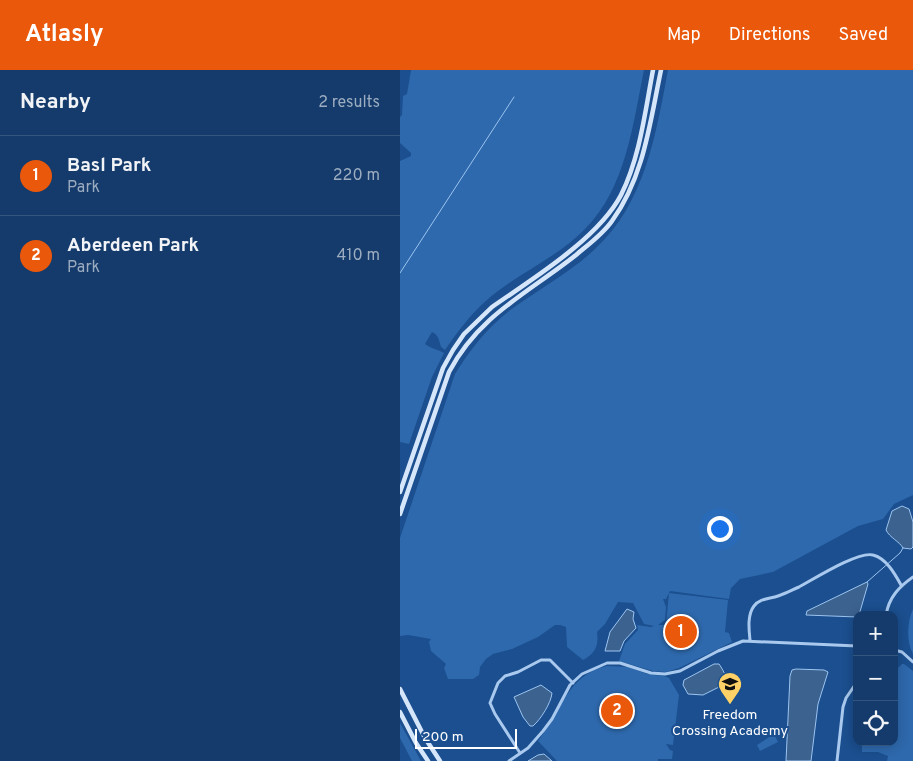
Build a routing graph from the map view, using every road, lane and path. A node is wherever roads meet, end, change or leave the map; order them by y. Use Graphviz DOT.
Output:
graph roads {
  1 [pos="653,70"];
  2 [pos="661,70"];
  3 [pos="461,339"];
  4 [pos="467,343"];
  5 [pos="400,492"];
  6 [pos="400,514"];
  7 [pos="913,577"];
  8 [pos="901,585"];
  9 [pos="887,611"];
  10 [pos="750,640"];
  11 [pos="853,646"];
  12 [pos="898,651"];
  13 [pos="913,662"];
  14 [pos="573,683"];
  15 [pos="853,688"];
  16 [pos="400,690"];
  17 [pos="400,712"];
  18 [pos="520,754"];
  19 [pos="428,761"];
  20 [pos="440,761"];
  21 [pos="508,761"];
  22 [pos="837,761"];
  1 -- 3 [label="main road"];
  2 -- 4 [label="main road"];
  3 -- 4 [label="main road"];
  3 -- 5 [label="main road"];
  4 -- 6 [label="main road"];
  7 -- 8 [label="street"];
  8 -- 9 [label="street"];
  8 -- 10 [label="street"];
  10 -- 11 [label="street"];
  10 -- 14 [label="street"];
  12 -- 13 [label="street"];
  14 -- 18 [label="street"];
  14 -- 18 [label="street"];
  15 -- 22 [label="street"];
  16 -- 20 [label="main road"];
  17 -- 19 [label="main road"];
  18 -- 21 [label="street"];
}
